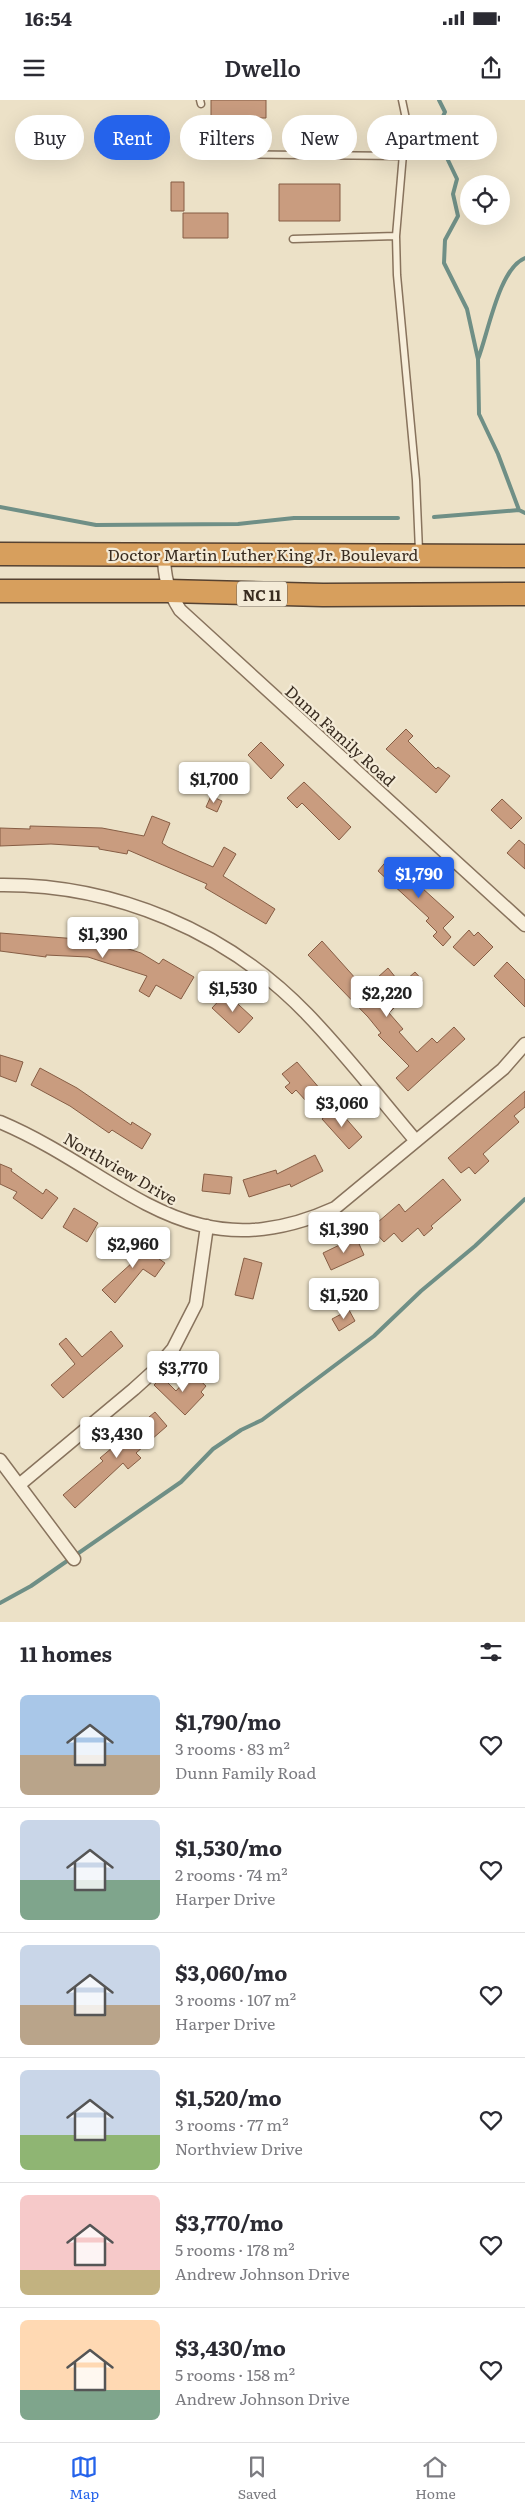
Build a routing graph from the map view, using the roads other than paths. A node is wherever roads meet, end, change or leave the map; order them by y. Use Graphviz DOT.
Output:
graph roads {
  1 [pos="402,100"];
  2 [pos="405,115"];
  3 [pos="272,155"];
  4 [pos="367,156"];
  5 [pos="403,160"];
  6 [pos="396,236"];
  7 [pos="293,239"];
  8 [pos="0,554"];
  9 [pos="164,554"];
  10 [pos="419,555"];
  11 [pos="525,556"];
  12 [pos="0,591"];
  13 [pos="168,591"];
  14 [pos="525,594"];
  15 [pos="0,885"];
  16 [pos="525,925"];
  17 [pos="525,1044"];
  18 [pos="0,1122"];
  19 [pos="416,1141"];
  20 [pos="207,1226"];
  21 [pos="0,1460"];
  22 [pos="19,1485"];
  23 [pos="74,1559"];
  1 -- 2 [label="lane"];
  3 -- 4 [label="lane"];
  5 -- 6 [label="lane"];
  6 -- 7 [label="lane"];
  6 -- 10 [label="lane"];
  8 -- 9 [label="highway, Doctor Martin Luther King Jr. Boulevard"];
  9 -- 10 [label="highway, Doctor Martin Luther King Jr. Boulevard"];
  9 -- 13 [label="street, Dunn Family Road"];
  10 -- 11 [label="highway, Doctor Martin Luther King Jr. Boulevard"];
  12 -- 13 [label="highway, NC 11"];
  13 -- 14 [label="highway, NC 11"];
  13 -- 16 [label="street, Dunn Family Road"];
  15 -- 19 [label="street"];
  17 -- 19 [label="street, Northview Drive"];
  18 -- 20 [label="street, Northview Drive"];
  19 -- 20 [label="street, Northview Drive"];
  20 -- 22 [label="street"];
  21 -- 22 [label="street"];
  22 -- 23 [label="street"];
}
